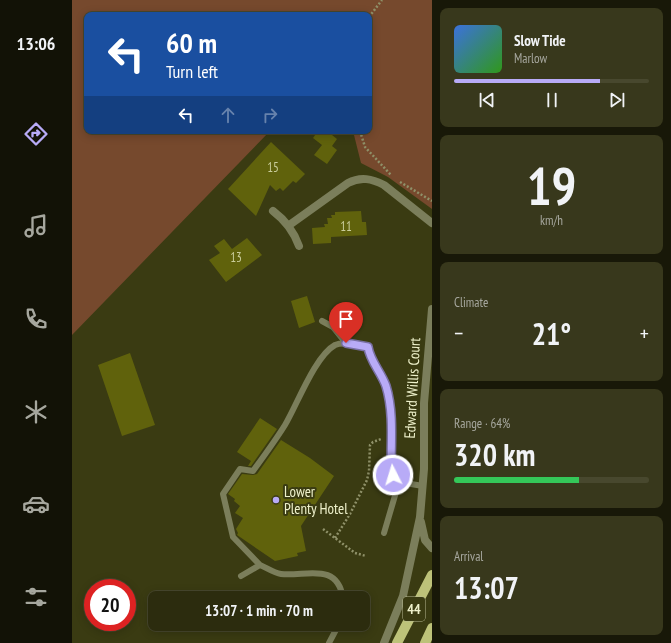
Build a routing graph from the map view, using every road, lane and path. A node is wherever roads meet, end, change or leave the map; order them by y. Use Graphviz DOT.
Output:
graph roads {
  1 [pos="382,0"];
  2 [pos="372,13"];
  3 [pos="361,134"];
  4 [pos="432,201"];
  5 [pos="273,211"];
  6 [pos="432,223"];
  7 [pos="288,226"];
  8 [pos="299,246"];
  9 [pos="432,308"];
  10 [pos="322,321"];
  11 [pos="346,343"];
  12 [pos="391,439"];
  13 [pos="399,482"];
  14 [pos="422,486"];
  15 [pos="420,517"];
  16 [pos="323,529"];
  17 [pos="384,533"];
  18 [pos="335,538"];
  19 [pos="432,548"];
  20 [pos="366,556"];
  21 [pos="260,565"];
  22 [pos="432,575"];
  23 [pos="241,576"];
  24 [pos="341,591"];
  25 [pos="432,628"];
  26 [pos="336,631"];
  27 [pos="330,643"];
  28 [pos="384,643"];
  29 [pos="397,643"];
  30 [pos="425,643"];
  1 -- 2 [label="path"];
  3 -- 4 [label="path"];
  5 -- 7 [label="street"];
  6 -- 7 [label="street"];
  7 -- 8 [label="street"];
  9 -- 14 [label="street, Edward Willis Court"];
  10 -- 11 [label="lane"];
  11 -- 12 [label="lane"];
  11 -- 21 [label="lane"];
  12 -- 13 [label="lane"];
  12 -- 18 [label="path"];
  13 -- 14 [label="lane"];
  13 -- 17 [label="lane"];
  14 -- 15 [label="street, Edward Willis Court"];
  15 -- 19 [label="street, Edward Willis Court"];
  15 -- 28 [label="street, Edward Willis Court"];
  16 -- 18 [label="path"];
  18 -- 20 [label="path"];
  21 -- 23 [label="lane"];
  21 -- 24 [label="lane"];
  22 -- 29 [label="main road, 44"];
  25 -- 30 [label="main road, 44"];
  26 -- 27 [label="lane"];
}
